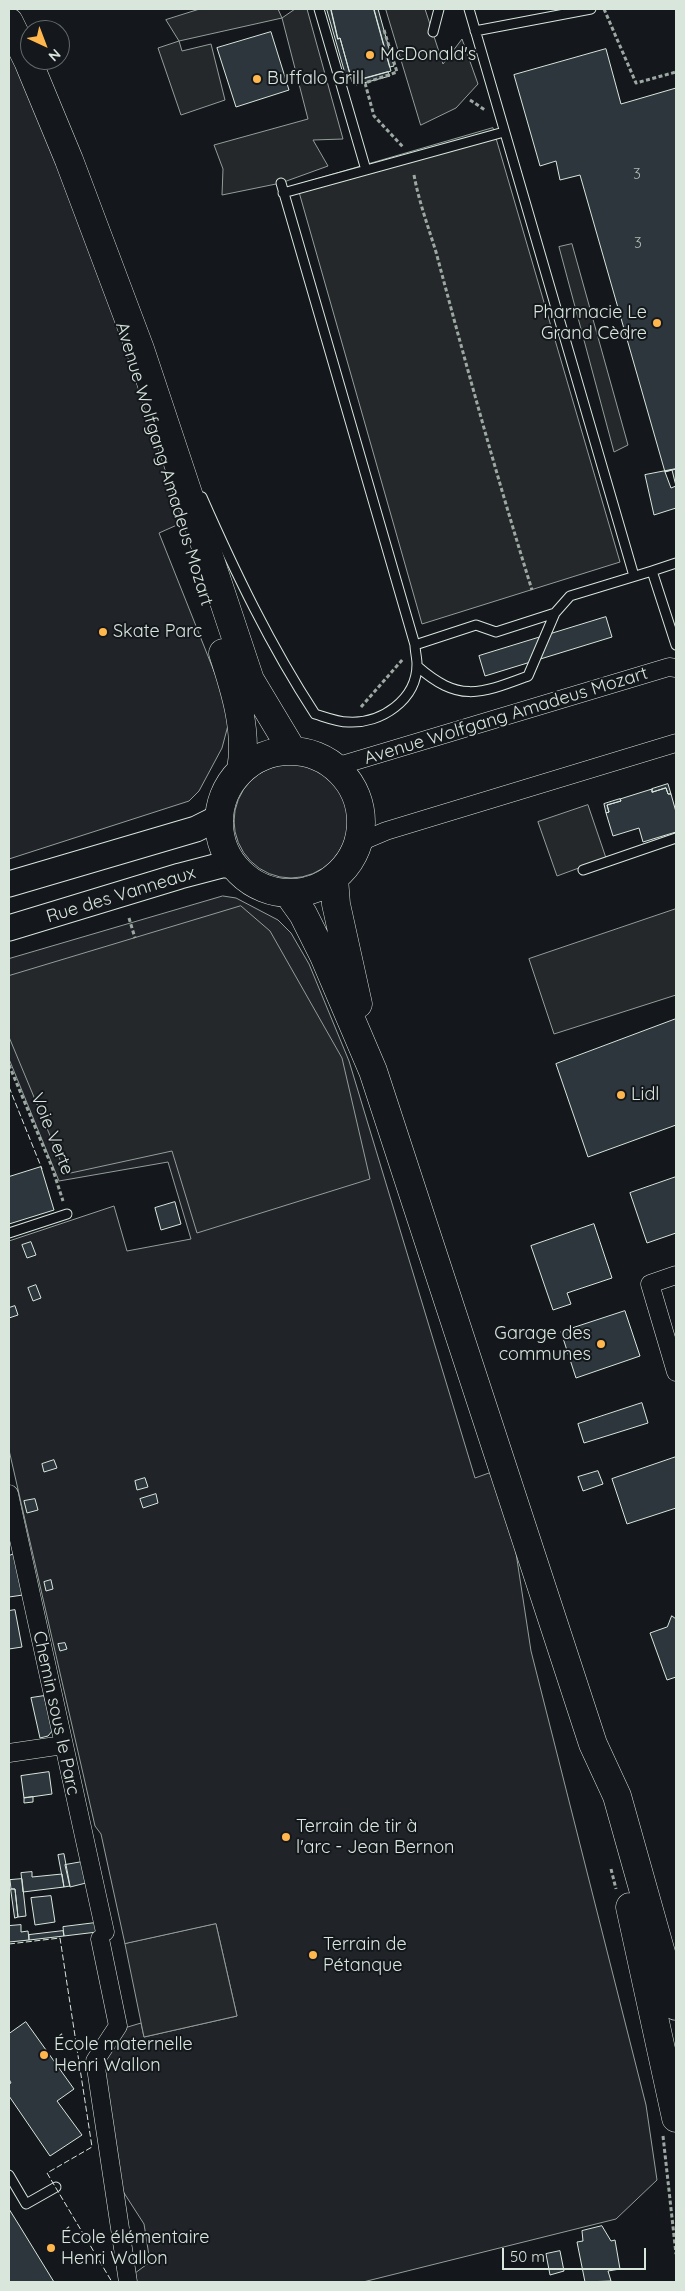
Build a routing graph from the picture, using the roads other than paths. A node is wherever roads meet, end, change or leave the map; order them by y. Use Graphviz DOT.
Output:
graph roads {
  1 [pos="319,9"];
  2 [pos="439,9"];
  3 [pos="469,9"];
  4 [pos="591,9"];
  5 [pos="9,22"];
  6 [pos="475,31"];
  7 [pos="433,32"];
  8 [pos="504,132"];
  9 [pos="69,160"];
  10 [pos="366,170"];
  11 [pos="281,183"];
  12 [pos="283,193"];
  13 [pos="148,373"];
  14 [pos="192,474"];
  15 [pos="200,492"];
  16 [pos="676,564"];
  17 [pos="652,571"];
  18 [pos="634,576"];
  19 [pos="555,613"];
  20 [pos="414,645"];
  21 [pos="676,645"];
  22 [pos="417,666"];
  23 [pos="676,668"];
  24 [pos="676,744"];
  25 [pos="292,750"];
  26 [pos="335,767"];
  27 [pos="241,770"];
  28 [pos="218,818"];
  29 [pos="676,838"];
  30 [pos="360,842"];
  31 [pos="233,866"];
  32 [pos="583,870"];
  33 [pos="334,878"];
  34 [pos="9,884"];
  35 [pos="288,893"];
  36 [pos="9,928"];
  37 [pos="373,1071"];
  38 [pos="67,1214"];
  39 [pos="9,1233"];
  40 [pos="676,1275"];
  41 [pos="676,1372"];
  42 [pos="9,1494"];
  43 [pos="592,1744"];
  44 [pos="63,1745"];
  45 [pos="9,1752"];
  46 [pos="676,2006"];
  47 [pos="676,2118"];
  48 [pos="9,2175"];
  49 [pos="56,2188"];
  50 [pos="128,2282"];
  1 -- 10 [label="lane"];
  2 -- 7 [label="lane"];
  3 -- 6 [label="lane"];
  4 -- 6 [label="lane"];
  5 -- 9 [label="main road, Avenue Wolfgang Amadeus Mozart"];
  6 -- 8 [label="lane"];
  8 -- 10 [label="lane"];
  8 -- 18 [label="lane"];
  9 -- 13 [label="main road, Avenue Wolfgang Amadeus Mozart"];
  9 -- 27 [label="main road, Avenue Wolfgang Amadeus Mozart"];
  10 -- 12 [label="lane"];
  11 -- 12 [label="lane"];
  12 -- 20 [label="lane"];
  13 -- 14 [label="lane"];
  13 -- 25 [label="main road, Avenue Wolfgang Amadeus Mozart"];
  15 -- 22 [label="lane"];
  16 -- 17 [label="lane"];
  17 -- 18 [label="lane"];
  17 -- 21 [label="lane"];
  18 -- 19 [label="lane"];
  19 -- 20 [label="lane"];
  19 -- 22 [label="lane"];
  20 -- 22 [label="lane"];
  23 -- 26 [label="street, Avenue Wolfgang Amadeus Mozart"];
  24 -- 30 [label="street"];
  25 -- 26 [label="main road"];
  25 -- 27 [label="main road"];
  26 -- 30 [label="main road"];
  27 -- 28 [label="main road"];
  28 -- 31 [label="main road"];
  28 -- 34 [label="street"];
  29 -- 32 [label="lane"];
  30 -- 33 [label="main road"];
  31 -- 35 [label="main road"];
  31 -- 36 [label="street, Rue des Vanneaux"];
  33 -- 35 [label="main road"];
  33 -- 37 [label="main road"];
  35 -- 37 [label="main road"];
  37 -- 43 [label="main road"];
  38 -- 39 [label="lane"];
  40 -- 41 [label="street"];
  42 -- 44 [label="street, Chemin sous le Parc"];
  43 -- 46 [label="main road"];
  43 -- 47 [label="main road"];
  44 -- 45 [label="street"];
  44 -- 50 [label="street, Chemin sous le Parc"];
  48 -- 49 [label="lane"];
}
